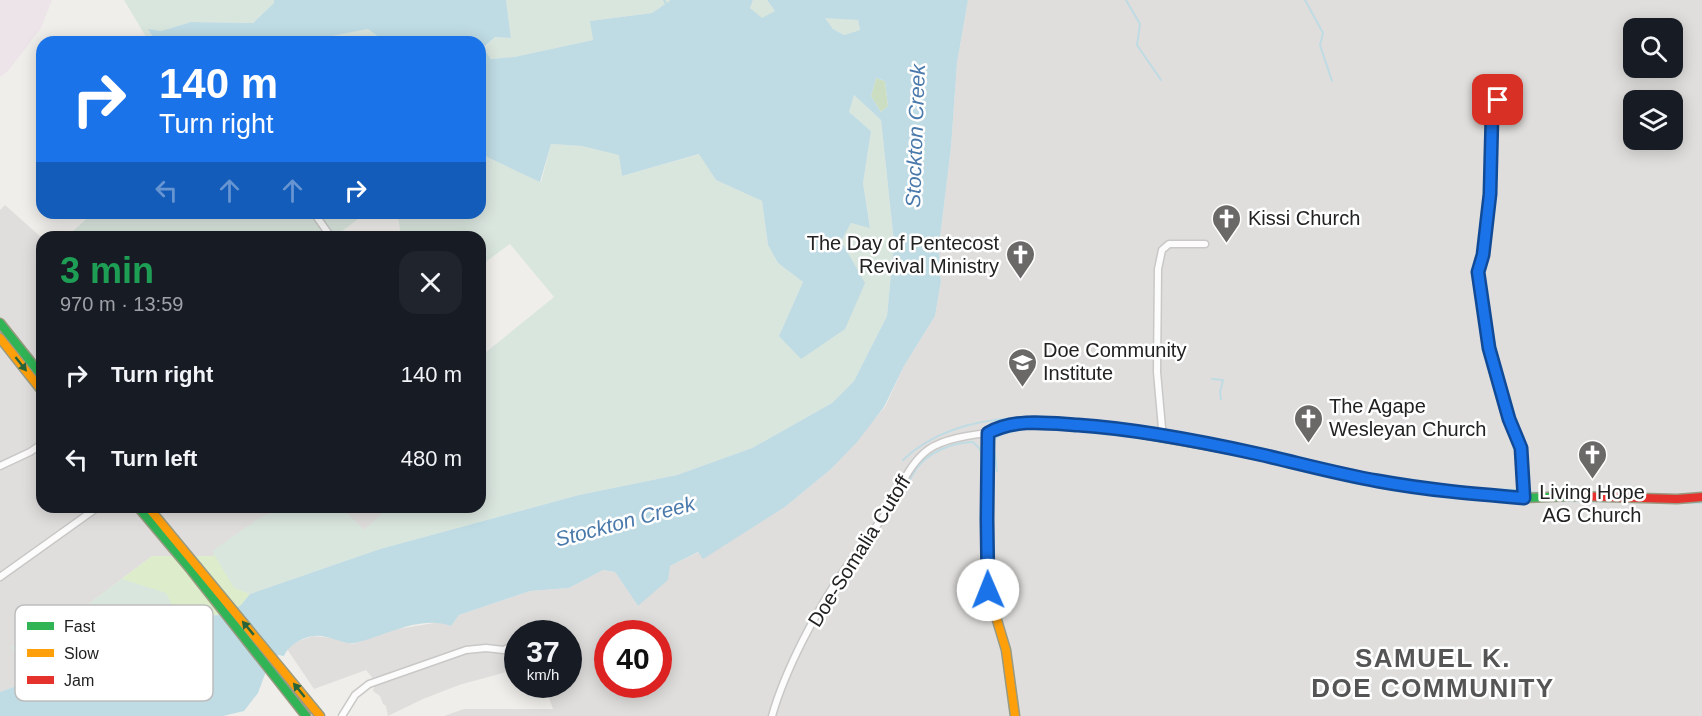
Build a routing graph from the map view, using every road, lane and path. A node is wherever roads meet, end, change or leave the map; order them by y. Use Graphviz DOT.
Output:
graph roads {
  1 [pos="1498,100"];
  2 [pos="1206,244"];
  3 [pos="0,323"];
  4 [pos="0,338"];
  5 [pos="36,368"];
  6 [pos="36,383"];
  7 [pos="988,433"];
  8 [pos="1157,435"];
  9 [pos="36,448"];
  10 [pos="0,466"];
  11 [pos="1702,497"];
  12 [pos="1524,498"];
  13 [pos="90,513"];
  14 [pos="143,513"];
  15 [pos="156,513"];
  16 [pos="0,568"];
  17 [pos="2,576"];
  18 [pos="504,650"];
  19 [pos="306,716"];
  20 [pos="320,716"];
  21 [pos="342,716"];
  22 [pos="772,716"];
  23 [pos="1015,716"];
  1 -- 12 [label="street"];
  2 -- 8 [label="street"];
  3 -- 5 [label="street"];
  4 -- 6 [label="street, one-way"];
  7 -- 8 [label="street"];
  7 -- 22 [label="street, Doe-Somalia Cutoff"];
  7 -- 23 [label="street"];
  8 -- 12 [label="street"];
  9 -- 10 [label="street"];
  11 -- 12 [label="street"];
  13 -- 17 [label="street"];
  14 -- 19 [label="street"];
  20 -- 15 [label="street, one-way"];
  16 -- 17 [label="street"];
  18 -- 21 [label="street"];
}
